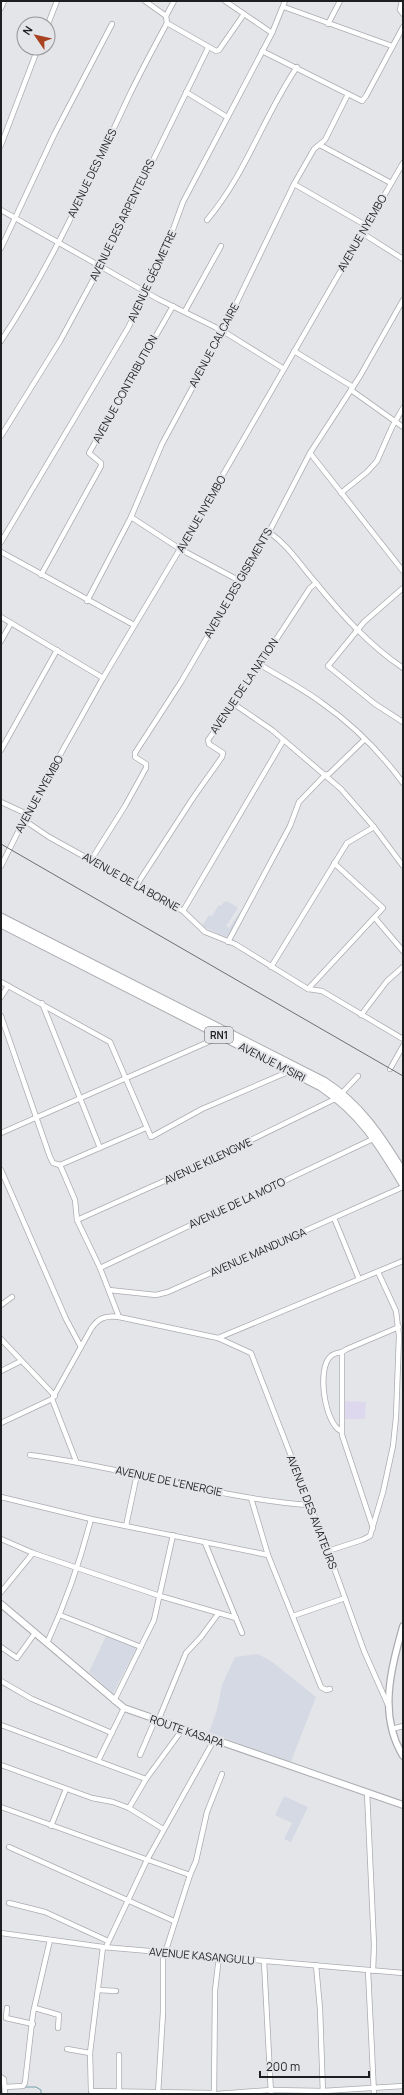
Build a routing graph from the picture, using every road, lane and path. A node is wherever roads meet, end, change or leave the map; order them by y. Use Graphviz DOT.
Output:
graph roads {
  1 [pos="4,1"];
  2 [pos="57,1"];
  3 [pos="145,1"];
  4 [pos="174,1"];
  5 [pos="225,1"];
  6 [pos="285,1"];
  7 [pos="340,1"];
  8 [pos="402,1"];
  9 [pos="284,7"];
  10 [pos="1,8"];
  11 [pos="244,14"];
  12 [pos="403,14"];
  13 [pos="51,16"];
  14 [pos="166,16"];
  15 [pos="167,23"];
  16 [pos="112,24"];
  17 [pos="328,24"];
  18 [pos="403,26"];
  19 [pos="272,33"];
  20 [pos="392,46"];
  21 [pos="208,48"];
  22 [pos="262,50"];
  23 [pos="35,56"];
  24 [pos="297,67"];
  25 [pos="186,92"];
  26 [pos="348,94"];
  27 [pos="228,117"];
  28 [pos="1,145"];
  29 [pos="320,145"];
  30 [pos="403,163"];
  31 [pos="391,183"];
  32 [pos="294,184"];
  33 [pos="1,210"];
  34 [pos="14,218"];
  35 [pos="207,220"];
  36 [pos="367,226"];
  37 [pos="362,234"];
  38 [pos="58,242"];
  39 [pos="221,246"];
  40 [pos="1,248"];
  41 [pos="403,259"];
  42 [pos="101,266"];
  43 [pos="145,292"];
  44 [pos="403,300"];
  45 [pos="173,306"];
  46 [pos="185,311"];
  47 [pos="223,331"];
  48 [pos="1,341"];
  49 [pos="294,352"];
  50 [pos="284,369"];
  51 [pos="352,389"];
  52 [pos="403,408"];
  53 [pos="394,422"];
  54 [pos="403,427"];
  55 [pos="1,436"];
  56 [pos="310,453"];
  57 [pos="341,493"];
  58 [pos="131,517"];
  59 [pos="269,532"];
  60 [pos="1,542"];
  61 [pos="180,549"];
  62 [pos="1,552"];
  63 [pos="403,571"];
  64 [pos="41,575"];
  65 [pos="240,581"];
  66 [pos="316,583"];
  67 [pos="403,588"];
  68 [pos="87,601"];
  69 [pos="1,617"];
  70 [pos="11,623"];
  71 [pos="134,625"];
  72 [pos="357,629"];
  73 [pos="1,641"];
  74 [pos="57,650"];
  75 [pos="259,664"];
  76 [pos="403,668"];
  77 [pos="103,678"];
  78 [pos="234,704"];
  79 [pos="403,722"];
  80 [pos="364,740"];
  81 [pos="283,741"];
  82 [pos="1,750"];
  83 [pos="325,775"];
  84 [pos="403,783"];
  85 [pos="1,802"];
  86 [pos="28,814"];
  87 [pos="24,820"];
  88 [pos="374,827"];
  89 [pos="91,860"];
  90 [pos="334,863"];
  91 [pos="1,864"];
  92 [pos="403,866"];
  93 [pos="136,886"];
  94 [pos="183,911"];
  95 [pos="1,917"];
  96 [pos="375,918"];
  97 [pos="1,924"];
  98 [pos="228,942"];
  99 [pos="403,951"];
  100 [pos="272,967"];
  101 [pos="403,968"];
  102 [pos="1,982"];
  103 [pos="8,986"];
  104 [pos="308,989"];
  105 [pos="1,997"];
  106 [pos="42,1004"];
  107 [pos="361,1015"];
  108 [pos="1,1016"];
  109 [pos="222,1036"];
  110 [pos="403,1039"];
  111 [pos="403,1046"];
  112 [pos="390,1069"];
  113 [pos="290,1071"];
  114 [pos="358,1076"];
  115 [pos="126,1077"];
  116 [pos="310,1077"];
  117 [pos="340,1096"];
  118 [pos="80,1098"];
  119 [pos="36,1118"];
  120 [pos="146,1128"];
  121 [pos="1,1133"];
  122 [pos="375,1138"];
  123 [pos="100,1148"];
  124 [pos="60,1165"];
  125 [pos="1,1170"];
  126 [pos="403,1172"];
  127 [pos="403,1186"];
  128 [pos="334,1218"];
  129 [pos="78,1220"];
  130 [pos="403,1261"];
  131 [pos="100,1268"];
  132 [pos="378,1272"];
  133 [pos="359,1280"];
  134 [pos="109,1290"];
  135 [pos="12,1297"];
  136 [pos="1,1305"];
  137 [pos="119,1317"];
  138 [pos="399,1326"];
  139 [pos="218,1338"];
  140 [pos="1,1339"];
  141 [pos="81,1347"];
  142 [pos="342,1352"];
  143 [pos="21,1361"];
  144 [pos="1,1371"];
  145 [pos="53,1398"];
  146 [pos="1,1423"];
  147 [pos="341,1431"];
  148 [pos="30,1455"];
  149 [pos="76,1461"];
  150 [pos="137,1474"];
  151 [pos="1,1498"];
  152 [pos="251,1498"];
  153 [pos="309,1506"];
  154 [pos="91,1519"];
  155 [pos="126,1526"];
  156 [pos="373,1528"];
  157 [pos="173,1535"];
  158 [pos="1,1539"];
  159 [pos="205,1543"];
  160 [pos="328,1551"];
  161 [pos="33,1553"];
  162 [pos="268,1555"];
  163 [pos="78,1568"];
  164 [pos="1,1592"];
  165 [pos="160,1596"];
  166 [pos="345,1598"];
  167 [pos="1,1604"];
  168 [pos="60,1614"];
  169 [pos="218,1614"];
  170 [pos="292,1616"];
  171 [pos="236,1618"];
  172 [pos="403,1626"];
  173 [pos="35,1633"];
  174 [pos="242,1633"];
  175 [pos="47,1643"];
  176 [pos="1,1647"];
  177 [pos="141,1647"];
  178 [pos="1,1681"];
  179 [pos="330,1689"];
  180 [pos="114,1701"];
  181 [pos="388,1705"];
  182 [pos="124,1708"];
  183 [pos="157,1721"];
  184 [pos="1,1725"];
  185 [pos="403,1726"];
  186 [pos="392,1729"];
  187 [pos="182,1730"];
  188 [pos="112,1733"];
  189 [pos="214,1740"];
  190 [pos="140,1755"];
  191 [pos="403,1756"];
  192 [pos="98,1761"];
  193 [pos="1,1765"];
  194 [pos="222,1774"];
  195 [pos="146,1779"];
  196 [pos="66,1789"];
  197 [pos="367,1792"];
  198 [pos="403,1805"];
  199 [pos="1,1807"];
  200 [pos="129,1808"];
  201 [pos="51,1826"];
  202 [pos="163,1829"];
  203 [pos="9,1847"];
  204 [pos="147,1860"];
  205 [pos="190,1875"];
  206 [pos="127,1899"];
  207 [pos="8,1903"];
  208 [pos="174,1921"];
  209 [pos="1,1933"];
  210 [pos="50,1940"];
  211 [pos="108,1941"];
  212 [pos="104,1947"];
  213 [pos="164,1952"];
  214 [pos="219,1956"];
  215 [pos="264,1961"];
  216 [pos="316,1965"];
  217 [pos="370,1970"];
  218 [pos="403,1973"];
  219 [pos="98,1990"];
  220 [pos="116,1991"];
  221 [pos="7,2008"];
  222 [pos="35,2008"];
  223 [pos="32,2024"];
  224 [pos="58,2028"];
  225 [pos="67,2049"];
  226 [pos="90,2053"];
  227 [pos="119,2055"];
  228 [pos="1,2077"];
  229 [pos="403,2086"];
  230 [pos="5,2087"];
  231 [pos="374,2088"];
  232 [pos="119,2092"];
  233 [pos="271,2092"];
  234 [pos="158,2093"];
  235 [pos="323,2093"];
  236 [pos="5,2094"];
  237 [pos="215,2094"];
  238 [pos="374,2094"];
  1 -- 10 [label="street"];
  2 -- 13 [label="street"];
  3 -- 14 [label="street"];
  4 -- 14 [label="street"];
  5 -- 11 [label="street"];
  6 -- 9 [label="street, AVENUE GÉOMETRE"];
  7 -- 17 [label="street"];
  8 -- 12 [label="street"];
  9 -- 17 [label="street"];
  9 -- 19 [label="street, AVENUE GÉOMETRE"];
  11 -- 19 [label="street"];
  11 -- 21 [label="street"];
  14 -- 15 [label="street"];
  15 -- 21 [label="street"];
  15 -- 38 [label="street, AVENUE DES MINES"];
  16 -- 34 [label="street"];
  17 -- 20 [label="street"];
  18 -- 20 [label="street"];
  19 -- 22 [label="street, AVENUE GÉOMETRE"];
  20 -- 26 [label="street"];
  21 -- 25 [label="street, AVENUE DES ARPENTEURS"];
  22 -- 24 [label="street"];
  22 -- 27 [label="street, AVENUE GÉOMETRE"];
  23 -- 28 [label="street"];
  24 -- 26 [label="street"];
  24 -- 35 [label="street"];
  25 -- 27 [label="street"];
  25 -- 42 [label="street, AVENUE DES ARPENTEURS"];
  26 -- 29 [label="street, AVENUE CALCAIRE"];
  27 -- 43 [label="street, AVENUE GÉOMETRE"];
  29 -- 31 [label="street"];
  29 -- 32 [label="street, AVENUE CALCAIRE"];
  30 -- 31 [label="street, AVENUE NYEMBO"];
  31 -- 36 [label="street, AVENUE NYEMBO"];
  32 -- 36 [label="street"];
  32 -- 47 [label="street, AVENUE CALCAIRE"];
  33 -- 34 [label="street"];
  34 -- 38 [label="street"];
  34 -- 40 [label="street"];
  36 -- 37 [label="street, AVENUE NYEMBO"];
  37 -- 41 [label="street"];
  37 -- 49 [label="street, AVENUE NYEMBO"];
  38 -- 42 [label="street"];
  38 -- 48 [label="street, AVENUE DES MINES"];
  39 -- 46 [label="street"];
  42 -- 43 [label="street"];
  42 -- 55 [label="street, AVENUE DES ARPENTEURS"];
  43 -- 45 [label="street"];
  43 -- 60 [label="street, AVENUE GÉOMETRE"];
  44 -- 51 [label="street, AVENUE DES GISEMENTS"];
  45 -- 46 [label="street"];
  45 -- 64 [label="street, AVENUE CONTRIBUTION"];
  46 -- 47 [label="street"];
  47 -- 50 [label="street"];
  47 -- 58 [label="street, AVENUE CALCAIRE"];
  49 -- 50 [label="street, AVENUE NYEMBO"];
  49 -- 51 [label="street"];
  50 -- 61 [label="street, AVENUE NYEMBO"];
  51 -- 53 [label="street"];
  51 -- 56 [label="street, AVENUE DES GISEMENTS"];
  52 -- 53 [label="street"];
  53 -- 54 [label="street"];
  53 -- 57 [label="street"];
  56 -- 57 [label="street"];
  56 -- 59 [label="street, AVENUE DES GISEMENTS"];
  57 -- 63 [label="street"];
  58 -- 61 [label="street"];
  58 -- 68 [label="street, AVENUE CALCAIRE"];
  59 -- 65 [label="street, AVENUE DES GISEMENTS"];
  59 -- 66 [label="street"];
  61 -- 65 [label="street"];
  61 -- 71 [label="street, AVENUE NYEMBO"];
  62 -- 64 [label="street"];
  64 -- 68 [label="street"];
  65 -- 89 [label="street, AVENUE DES GISEMENTS"];
  66 -- 72 [label="street"];
  66 -- 75 [label="street, AVENUE DE LA NATION"];
  67 -- 72 [label="street"];
  68 -- 71 [label="street"];
  69 -- 70 [label="street"];
  70 -- 73 [label="street"];
  70 -- 74 [label="street"];
  71 -- 77 [label="street, AVENUE NYEMBO"];
  72 -- 76 [label="street"];
  72 -- 79 [label="street"];
  74 -- 77 [label="street"];
  74 -- 82 [label="street"];
  75 -- 78 [label="street, AVENUE DE LA NATION"];
  75 -- 80 [label="street"];
  77 -- 86 [label="street, AVENUE NYEMBO"];
  78 -- 81 [label="street"];
  78 -- 93 [label="street, AVENUE DE LA NATION"];
  80 -- 83 [label="street"];
  80 -- 84 [label="street"];
  81 -- 83 [label="street"];
  81 -- 94 [label="street"];
  83 -- 88 [label="street"];
  83 -- 98 [label="street"];
  85 -- 86 [label="street"];
  86 -- 87 [label="street, AVENUE NYEMBO"];
  87 -- 89 [label="street, AVENUE DE LA BORNE"];
  87 -- 91 [label="street, AVENUE NYEMBO"];
  88 -- 90 [label="street"];
  88 -- 92 [label="street"];
  89 -- 93 [label="street, AVENUE DE LA BORNE"];
  90 -- 96 [label="street"];
  90 -- 100 [label="street"];
  93 -- 94 [label="street, AVENUE DE LA BORNE"];
  94 -- 98 [label="street, AVENUE DE LA BORNE"];
  95 -- 116 [label="highway, AVENUE M'SIRI / RN1"];
  96 -- 99 [label="street"];
  96 -- 104 [label="street"];
  97 -- 109 [label="highway, AVENUE M'SIRI / RN1"];
  98 -- 100 [label="street, AVENUE DE LA BORNE"];
  100 -- 104 [label="street, AVENUE DE LA BORNE"];
  101 -- 107 [label="street"];
  102 -- 103 [label="street"];
  103 -- 105 [label="street"];
  103 -- 106 [label="street"];
  104 -- 107 [label="street, AVENUE DE LA BORNE"];
  106 -- 115 [label="street"];
  106 -- 118 [label="street"];
  107 -- 110 [label="street, AVENUE DE LA BORNE"];
  108 -- 119 [label="street"];
  109 -- 113 [label="highway, AVENUE M'SIRI / RN1"];
  109 -- 115 [label="street"];
  111 -- 112 [label="street"];
  113 -- 116 [label="highway, AVENUE M'SIRI / RN1"];
  113 -- 120 [label="street"];
  114 -- 117 [label="street, AVENUE KILENGWE"];
  115 -- 118 [label="street"];
  115 -- 120 [label="street"];
  116 -- 117 [label="highway, AVENUE M'SIRI / RN1"];
  117 -- 122 [label="highway, AVENUE M'SIRI / RN1"];
  117 -- 126 [label="highway, AVENUE M'SIRI / RN1"];
  117 -- 129 [label="street, AVENUE KILENGWE"];
  118 -- 119 [label="street"];
  118 -- 123 [label="street"];
  119 -- 121 [label="street"];
  119 -- 124 [label="street"];
  120 -- 123 [label="street"];
  122 -- 127 [label="highway, AVENUE M'SIRI / RN1"];
  122 -- 131 [label="street, AVENUE DE LA MOTO"];
  123 -- 124 [label="street"];
  124 -- 129 [label="street"];
  125 -- 141 [label="street"];
  127 -- 128 [label="street, AVENUE MANDUNGA"];
  128 -- 133 [label="street"];
  128 -- 134 [label="street, AVENUE MANDUNGA"];
  129 -- 131 [label="street"];
  130 -- 132 [label="street"];
  131 -- 134 [label="street"];
  132 -- 133 [label="street"];
  132 -- 138 [label="street"];
  133 -- 139 [label="street"];
  134 -- 137 [label="street"];
  135 -- 136 [label="street"];
  137 -- 139 [label="street, AVENUE DES AVIATEURS"];
  137 -- 141 [label="street, AVENUE DES AVIATEURS"];
  138 -- 142 [label="street"];
  138 -- 156 [label="street"];
  139 -- 153 [label="street, AVENUE DES AVIATEURS"];
  140 -- 143 [label="street"];
  141 -- 145 [label="street, AVENUE DES AVIATEURS"];
  142 -- 147 [label="street"];
  142 -- 147 [label="street"];
  143 -- 144 [label="street"];
  143 -- 145 [label="street"];
  145 -- 146 [label="street"];
  145 -- 149 [label="street"];
  147 -- 156 [label="street"];
  148 -- 149 [label="street, AVENUE DE L'ENERGIE"];
  149 -- 150 [label="street, AVENUE DE L'ENERGIE"];
  150 -- 152 [label="street, AVENUE DE L'ENERGIE"];
  150 -- 155 [label="street"];
  151 -- 154 [label="street"];
  152 -- 153 [label="street, AVENUE DE L'ENERGIE"];
  152 -- 162 [label="street"];
  153 -- 160 [label="street, AVENUE DES AVIATEURS"];
  154 -- 155 [label="street"];
  154 -- 163 [label="street"];
  155 -- 157 [label="street"];
  156 -- 160 [label="street"];
  157 -- 159 [label="street"];
  157 -- 165 [label="street"];
  158 -- 161 [label="street"];
  159 -- 162 [label="street"];
  159 -- 171 [label="street"];
  160 -- 166 [label="street, AVENUE DES AVIATEURS"];
  161 -- 163 [label="street"];
  161 -- 164 [label="street"];
  162 -- 170 [label="street"];
  163 -- 165 [label="street"];
  163 -- 168 [label="street"];
  165 -- 169 [label="street"];
  165 -- 177 [label="street"];
  166 -- 170 [label="street"];
  166 -- 181 [label="street, AVENUE DES AVIATEURS"];
  167 -- 173 [label="main road, ROUTE KASAPA"];
  168 -- 175 [label="street"];
  168 -- 177 [label="street"];
  169 -- 171 [label="street"];
  169 -- 183 [label="street"];
  170 -- 179 [label="street"];
  171 -- 174 [label="street"];
  172 -- 181 [label="street"];
  173 -- 175 [label="main road, ROUTE KASAPA"];
  173 -- 176 [label="street"];
  175 -- 180 [label="main road, ROUTE KASAPA"];
  177 -- 180 [label="street"];
  178 -- 188 [label="street"];
  180 -- 182 [label="main road, ROUTE KASAPA"];
  181 -- 186 [label="street"];
  182 -- 183 [label="main road, ROUTE KASAPA"];
  182 -- 188 [label="street"];
  183 -- 187 [label="main road, ROUTE KASAPA"];
  183 -- 190 [label="street"];
  184 -- 192 [label="street"];
  185 -- 186 [label="street"];
  186 -- 191 [label="street"];
  187 -- 189 [label="main road, ROUTE KASAPA"];
  187 -- 195 [label="street"];
  188 -- 192 [label="street"];
  189 -- 197 [label="main road, ROUTE KASAPA"];
  189 -- 202 [label="street"];
  192 -- 195 [label="street"];
  193 -- 196 [label="street"];
  194 -- 205 [label="street"];
  195 -- 200 [label="street"];
  196 -- 200 [label="street"];
  196 -- 201 [label="street"];
  197 -- 198 [label="main road, ROUTE KASAPA"];
  197 -- 217 [label="street"];
  199 -- 201 [label="street"];
  200 -- 202 [label="street"];
  201 -- 204 [label="street"];
  202 -- 204 [label="street"];
  203 -- 206 [label="street"];
  204 -- 205 [label="street"];
  204 -- 206 [label="street"];
  205 -- 208 [label="street"];
  206 -- 208 [label="street"];
  206 -- 211 [label="street"];
  207 -- 211 [label="street"];
  208 -- 213 [label="street"];
  209 -- 210 [label="street, AVENUE KASANGULU"];
  210 -- 212 [label="street, AVENUE KASANGULU"];
  210 -- 222 [label="street"];
  211 -- 212 [label="street"];
  212 -- 213 [label="street, AVENUE KASANGULU"];
  212 -- 219 [label="street"];
  213 -- 214 [label="street, AVENUE KASANGULU"];
  213 -- 234 [label="street"];
  214 -- 215 [label="street, AVENUE KASANGULU"];
  214 -- 237 [label="street"];
  215 -- 216 [label="street, AVENUE KASANGULU"];
  215 -- 233 [label="street"];
  216 -- 217 [label="street, AVENUE KASANGULU"];
  216 -- 235 [label="street"];
  217 -- 218 [label="street, AVENUE KASANGULU"];
  217 -- 231 [label="street"];
  219 -- 220 [label="street"];
  219 -- 226 [label="street"];
  221 -- 223 [label="street"];
  222 -- 223 [label="street"];
  222 -- 224 [label="street"];
  223 -- 230 [label="street"];
  225 -- 226 [label="street"];
  226 -- 232 [label="street"];
  227 -- 232 [label="street"];
  228 -- 230 [label="street"];
  229 -- 231 [label="street"];
  230 -- 236 [label="street"];
  231 -- 235 [label="street"];
  231 -- 238 [label="street"];
  232 -- 234 [label="street"];
  233 -- 235 [label="street"];
  233 -- 237 [label="street"];
  234 -- 237 [label="street"];
}
